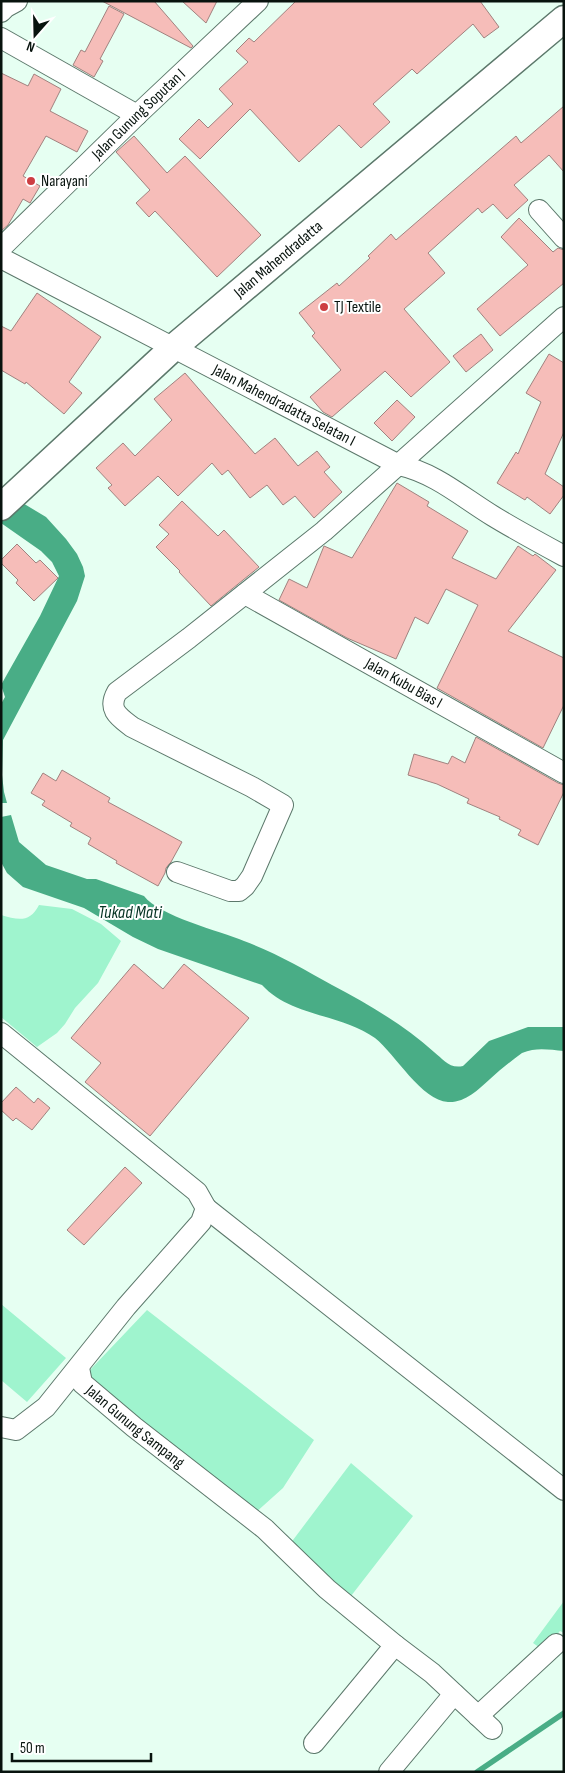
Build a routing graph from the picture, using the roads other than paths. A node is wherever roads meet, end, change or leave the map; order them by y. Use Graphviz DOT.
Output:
graph roads {
  1 [pos="18,1"];
  2 [pos="258,1"];
  3 [pos="1,12"];
  4 [pos="564,19"];
  5 [pos="1,38"];
  6 [pos="137,115"];
  7 [pos="539,210"];
  8 [pos="564,238"];
  9 [pos="1,248"];
  10 [pos="1,258"];
  11 [pos="561,323"];
  12 [pos="174,347"];
  13 [pos="399,465"];
  14 [pos="1,508"];
  15 [pos="564,556"];
  16 [pos="245,594"];
  17 [pos="564,773"];
  18 [pos="177,872"];
  19 [pos="1,1034"];
  20 [pos="206,1208"];
  21 [pos="78,1368"];
  22 [pos="1,1427"];
  23 [pos="564,1490"];
  24 [pos="556,1644"];
  25 [pos="394,1645"];
  26 [pos="454,1694"];
  27 [pos="314,1743"];
  28 [pos="389,1772"];
  1 -- 3 [label="street"];
  2 -- 6 [label="street, Jalan Gunung Soputan I"];
  4 -- 12 [label="main road, Jalan Mahendradatta"];
  5 -- 6 [label="street"];
  6 -- 9 [label="street, Jalan Gunung Soputan I"];
  7 -- 8 [label="street"];
  10 -- 12 [label="street, Jalan Mahendradatta Selatan I"];
  11 -- 13 [label="street"];
  12 -- 13 [label="street, Jalan Mahendradatta Selatan I"];
  12 -- 14 [label="main road, Jalan Mahendradatta"];
  13 -- 15 [label="street, Jalan Mahendradatta Selatan I"];
  13 -- 16 [label="street"];
  16 -- 17 [label="street, Jalan Kubu Bias I"];
  16 -- 18 [label="street"];
  19 -- 20 [label="street"];
  20 -- 21 [label="street, Jalan Gunung Sampang"];
  20 -- 23 [label="street"];
  21 -- 22 [label="street"];
  21 -- 25 [label="street, Jalan Gunung Sampang"];
  24 -- 26 [label="street, Jalan Gunung Sampang"];
  25 -- 26 [label="street, Jalan Gunung Sampang"];
  25 -- 27 [label="street"];
  26 -- 28 [label="street"];
}
